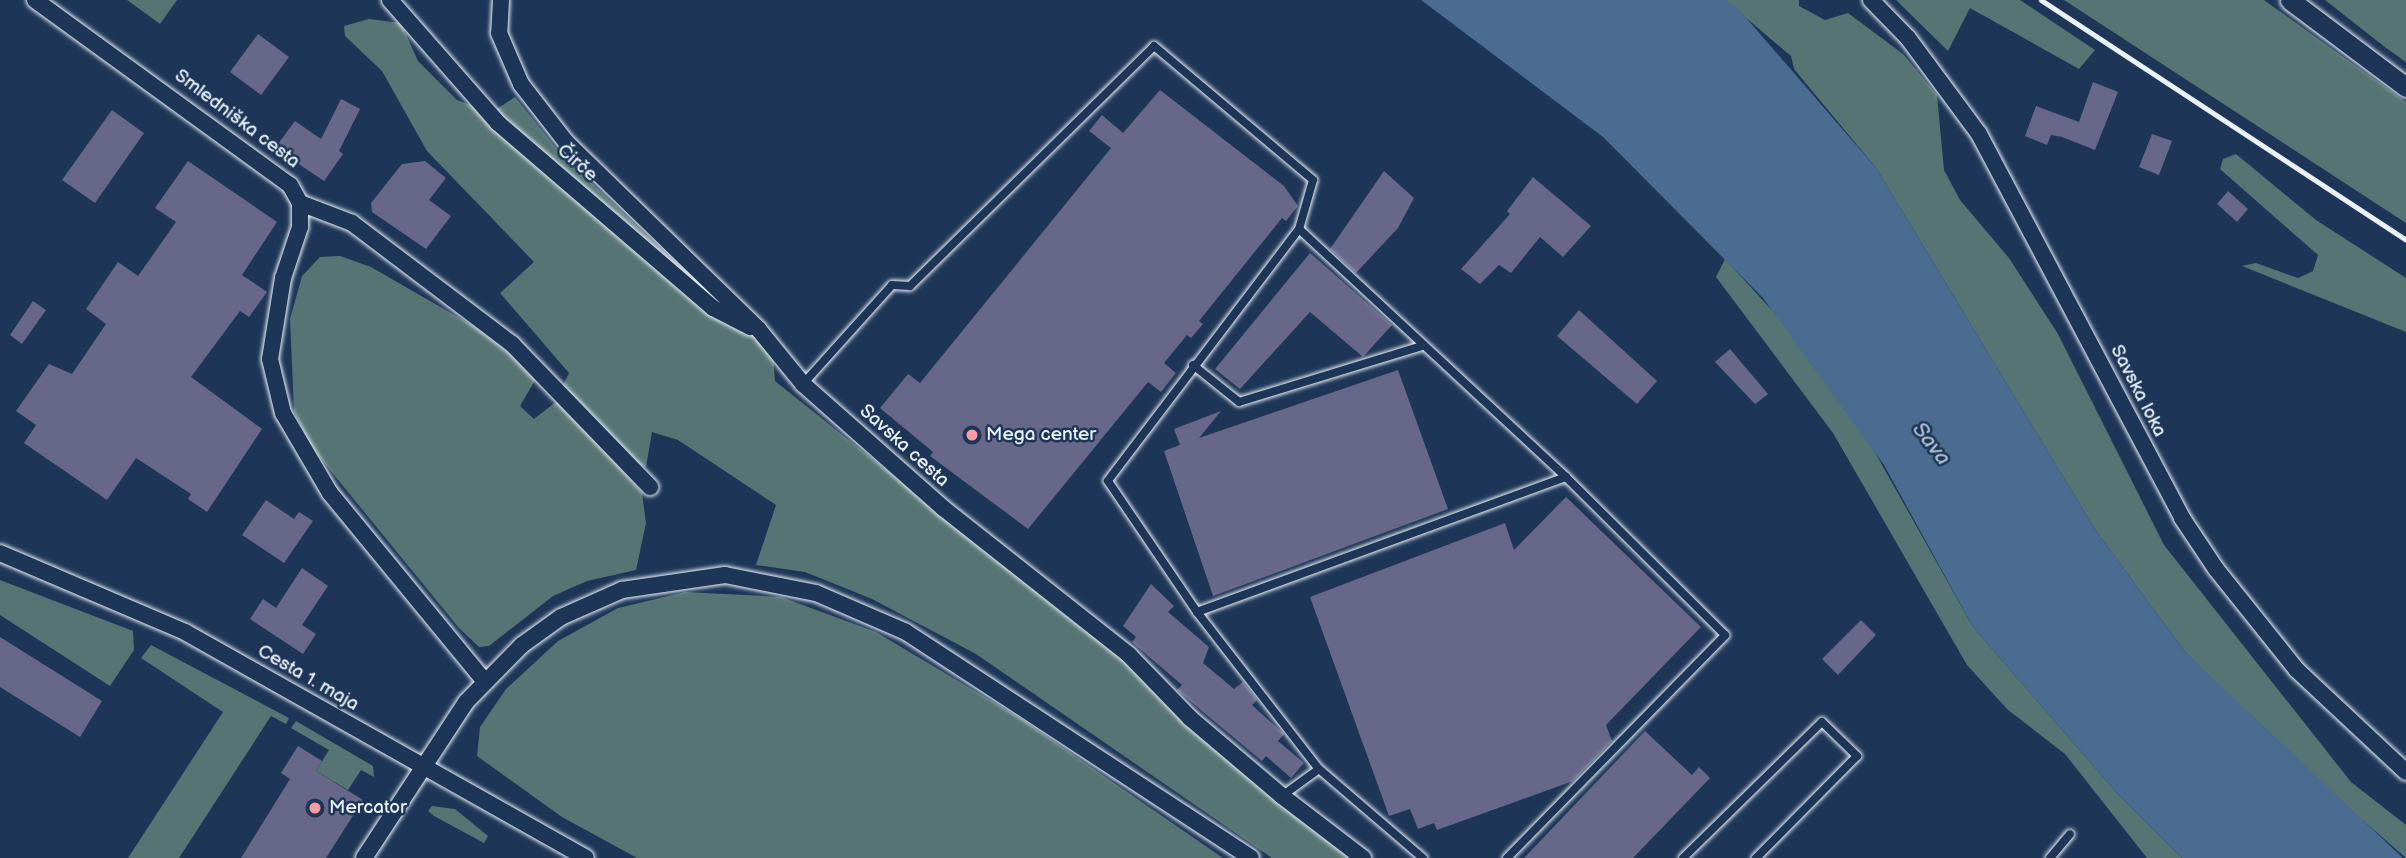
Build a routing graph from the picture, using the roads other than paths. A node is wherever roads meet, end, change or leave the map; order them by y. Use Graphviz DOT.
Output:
graph roads {
  1 [pos="35,0"];
  2 [pos="390,0"];
  3 [pos="501,0"];
  4 [pos="1871,0"];
  5 [pos="2290,0"];
  6 [pos="2406,87"];
  7 [pos="300,203"];
  8 [pos="1299,229"];
  9 [pos="759,330"];
  10 [pos="1422,346"];
  11 [pos="1193,365"];
  12 [pos="803,384"];
  13 [pos="1566,477"];
  14 [pos="650,487"];
  15 [pos="0,553"];
  16 [pos="1197,612"];
  17 [pos="483,679"];
  18 [pos="424,768"];
  19 [pos="1319,769"];
  20 [pos="2406,772"];
  21 [pos="1282,796"];
  22 [pos="2070,834"];
  23 [pos="365,858"];
  24 [pos="586,858"];
  25 [pos="1251,858"];
  26 [pos="1363,858"];
  27 [pos="1423,858"];
  28 [pos="1507,858"];
  29 [pos="1684,858"];
  30 [pos="1756,858"];
  31 [pos="2050,858"];
  1 -- 7 [label="street, Smledniška cesta"];
  2 -- 9 [label="street, Čirče"];
  3 -- 9 [label="street, Savska cesta"];
  4 -- 20 [label="street, Savska loka"];
  5 -- 6 [label="street"];
  7 -- 14 [label="street"];
  7 -- 17 [label="street"];
  8 -- 10 [label="lane"];
  8 -- 11 [label="lane"];
  8 -- 12 [label="lane"];
  9 -- 12 [label="street, Savska cesta"];
  10 -- 11 [label="lane"];
  10 -- 13 [label="lane"];
  11 -- 16 [label="lane"];
  12 -- 21 [label="street, Savska cesta"];
  13 -- 16 [label="lane"];
  13 -- 28 [label="lane"];
  15 -- 18 [label="street, Cesta 1. maja"];
  16 -- 19 [label="lane"];
  17 -- 18 [label="street"];
  17 -- 25 [label="street"];
  18 -- 23 [label="street"];
  18 -- 24 [label="street, Cesta 1. maja"];
  19 -- 21 [label="lane"];
  19 -- 27 [label="lane"];
  21 -- 26 [label="street, Savska cesta"];
  22 -- 31 [label="lane"];
  29 -- 30 [label="lane"];
}
